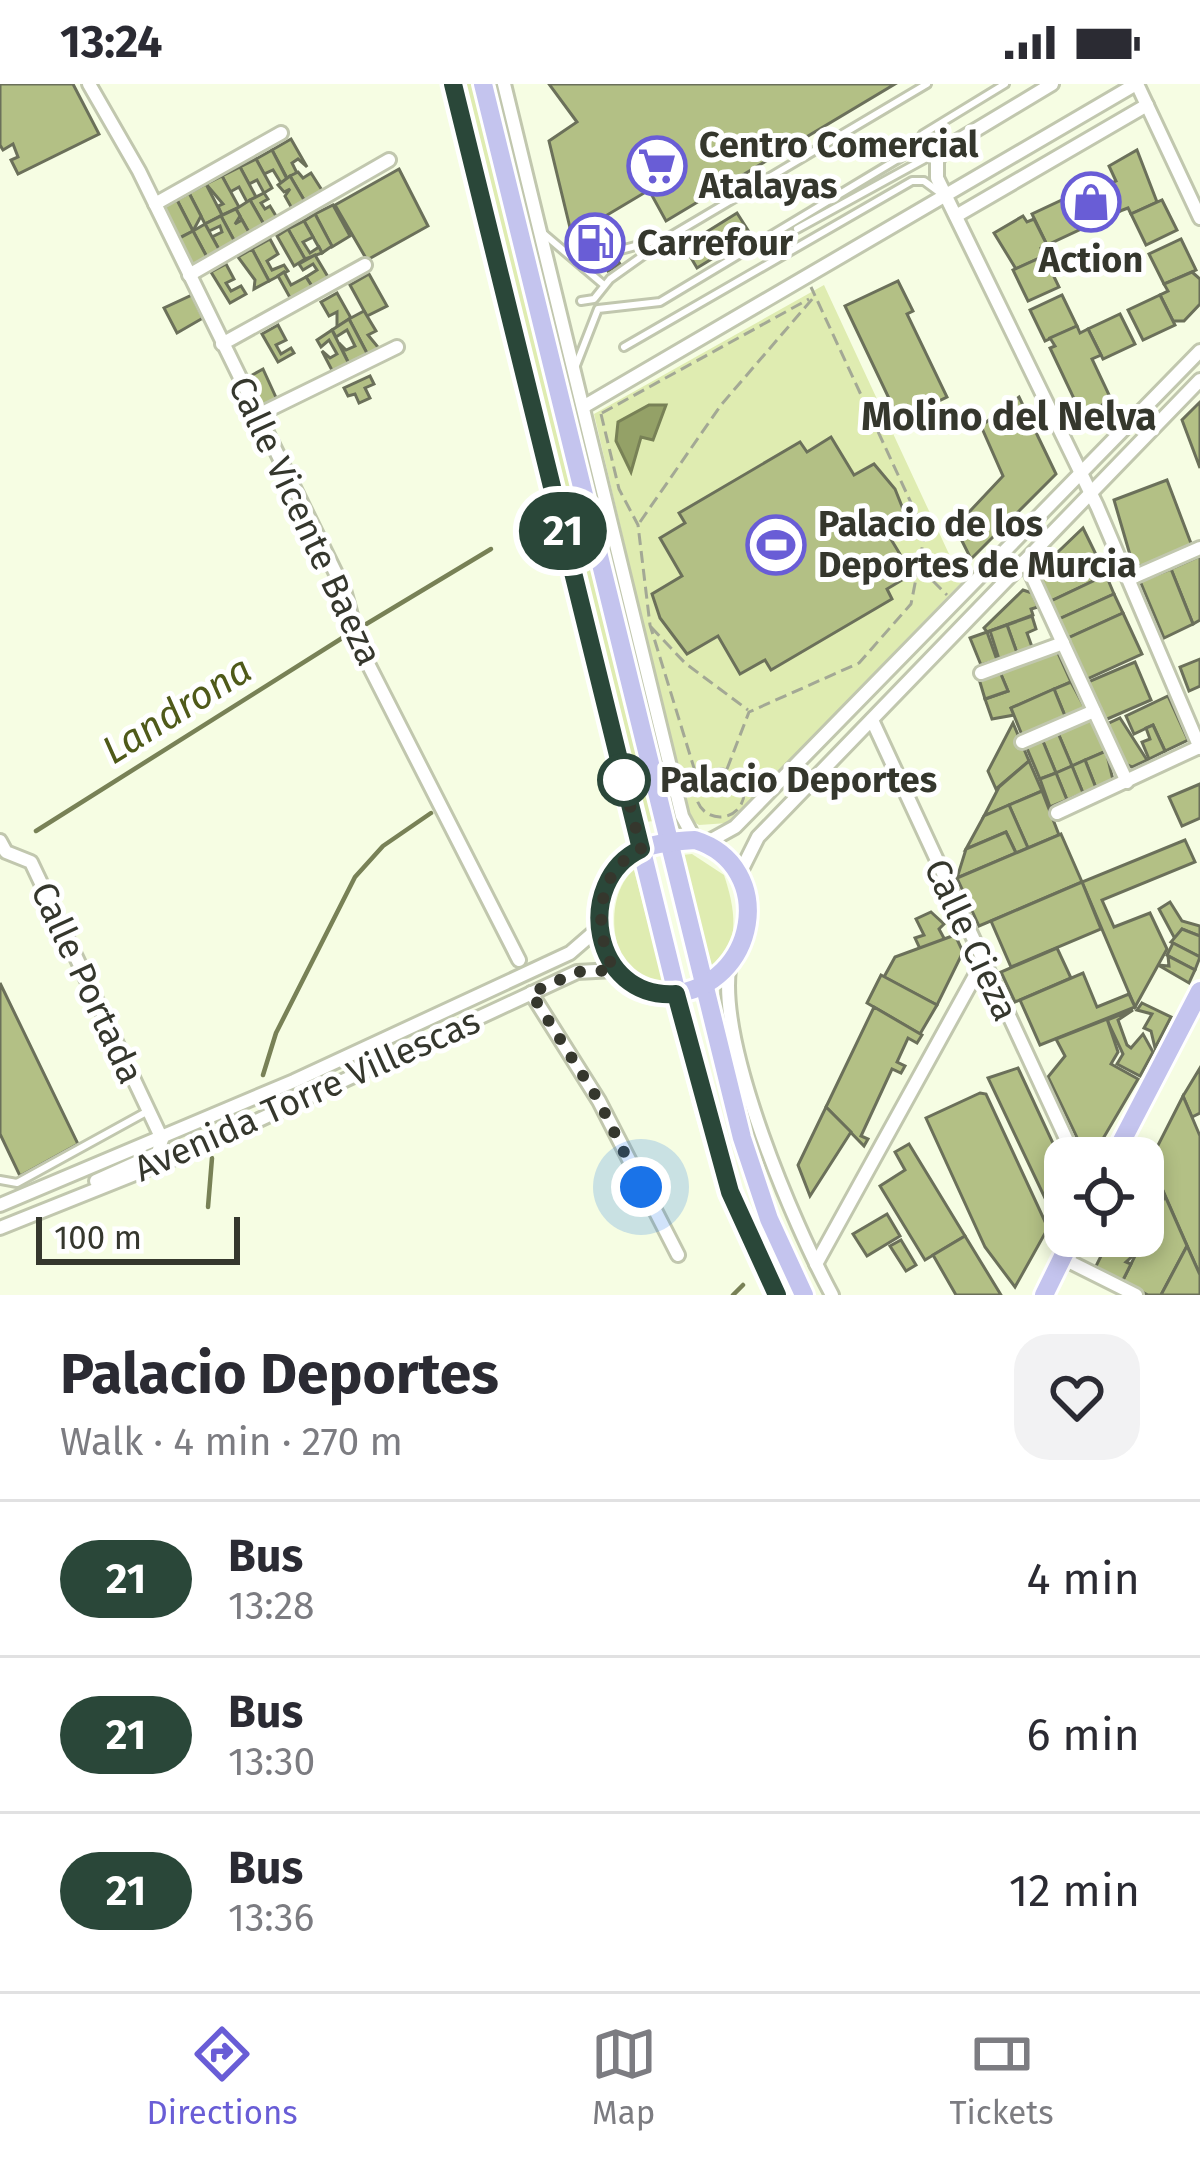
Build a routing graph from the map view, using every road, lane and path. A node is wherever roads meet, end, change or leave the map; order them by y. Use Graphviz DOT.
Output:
graph roads {
  1 [pos="89,84"];
  2 [pos="453,84"];
  3 [pos="483,84"];
  4 [pos="504,84"];
  5 [pos="927,84"];
  6 [pos="1005,84"];
  7 [pos="1052,84"];
  8 [pos="1137,84"];
  9 [pos="1147,105"];
  10 [pos="281,133"];
  11 [pos="954,142"];
  12 [pos="388,160"];
  13 [pos="946,197"];
  14 [pos="155,204"];
  15 [pos="956,216"];
  16 [pos="1200,218"];
  17 [pos="797,229"];
  18 [pos="540,231"];
  19 [pos="669,238"];
  20 [pos="613,252"];
  21 [pos="601,259"];
  22 [pos="364,265"];
  23 [pos="584,268"];
  24 [pos="189,275"];
  25 [pos="604,285"];
  26 [pos="815,296"];
  27 [pos="580,301"];
  28 [pos="223,344"];
  29 [pos="397,347"];
  30 [pos="624,347"];
  31 [pos="1200,351"];
  32 [pos="574,372"];
  33 [pos="1200,380"];
  34 [pos="583,407"];
  35 [pos="256,416"];
  36 [pos="1079,473"];
  37 [pos="1090,493"];
  38 [pos="638,525"];
  39 [pos="1200,548"];
  40 [pos="1025,561"];
  41 [pos="918,567"];
  42 [pos="1129,579"];
  43 [pos="954,602"];
  44 [pos="650,625"];
  45 [pos="1063,643"];
  46 [pos="981,673"];
  47 [pos="854,704"];
  48 [pos="1094,711"];
  49 [pos="749,712"];
  50 [pos="872,720"];
  51 [pos="1022,742"];
  52 [pos="1200,747"];
  53 [pos="727,769"];
  54 [pos="698,781"];
  55 [pos="1127,782"];
  56 [pos="1057,813"];
  57 [pos="0,841"];
  58 [pos="701,841"];
  59 [pos="668,843"];
  60 [pos="641,849"];
  61 [pos="739,874"];
  62 [pos="601,926"];
  63 [pos="519,959"];
  64 [pos="982,963"];
  65 [pos="729,969"];
  66 [pos="614,970"];
  67 [pos="704,986"];
  68 [pos="1200,991"];
  69 [pos="531,993"];
  70 [pos="676,994"];
  71 [pos="148,1111"];
  72 [pos="1065,1137"];
  73 [pos="1123,1137"];
  74 [pos="161,1139"];
  75 [pos="194,1150"];
  76 [pos="0,1166"];
  77 [pos="3,1179"];
  78 [pos="62,1203"];
  79 [pos="0,1205"];
  80 [pos="0,1228"];
  81 [pos="678,1255"];
  82 [pos="1062,1258"];
  83 [pos="816,1264"];
  84 [pos="777,1295"];
  85 [pos="804,1295"];
  86 [pos="832,1295"];
  87 [pos="1044,1295"];
  88 [pos="1136,1295"];
  1 -- 14 [label="street, Calle Vicente Baeza"];
  2 -- 60 [label="main road"];
  3 -- 59 [label="main road"];
  4 -- 18 [label="street"];
  5 -- 19 [label="lane"];
  6 -- 32 [label="lane"];
  7 -- 11 [label="street"];
  8 -- 9 [label="street"];
  8 -- 13 [label="street"];
  9 -- 15 [label="street"];
  9 -- 16 [label="street"];
  10 -- 14 [label="street"];
  11 -- 13 [label="street"];
  11 -- 17 [label="lane"];
  12 -- 24 [label="street"];
  13 -- 15 [label="street"];
  13 -- 30 [label="lane"];
  13 -- 34 [label="street"];
  14 -- 24 [label="street, Calle Vicente Baeza"];
  15 -- 36 [label="street"];
  18 -- 23 [label="lane"];
  18 -- 32 [label="street"];
  19 -- 20 [label="lane"];
  19 -- 25 [label="lane"];
  21 -- 23 [label="lane"];
  22 -- 28 [label="street"];
  23 -- 25 [label="lane"];
  24 -- 28 [label="street, Calle Vicente Baeza"];
  25 -- 27 [label="lane"];
  26 -- 38 [label="path"];
  26 -- 38 [label="path"];
  26 -- 41 [label="path"];
  28 -- 35 [label="street, Calle Vicente Baeza"];
  29 -- 35 [label="street"];
  31 -- 36 [label="street"];
  32 -- 34 [label="street"];
  33 -- 37 [label="street"];
  34 -- 58 [label="street"];
  35 -- 63 [label="street, Calle Vicente Baeza"];
  36 -- 37 [label="street"];
  36 -- 43 [label="street"];
  37 -- 40 [label="street"];
  37 -- 42 [label="street"];
  38 -- 44 [label="path"];
  39 -- 42 [label="street"];
  40 -- 45 [label="street"];
  40 -- 50 [label="street"];
  41 -- 43 [label="path"];
  41 -- 49 [label="path"];
  42 -- 52 [label="street"];
  43 -- 47 [label="street"];
  44 -- 49 [label="path"];
  44 -- 54 [label="path"];
  45 -- 46 [label="street"];
  45 -- 48 [label="street"];
  47 -- 50 [label="street"];
  47 -- 58 [label="street"];
  48 -- 51 [label="street"];
  48 -- 55 [label="street"];
  49 -- 53 [label="path"];
  50 -- 61 [label="street"];
  50 -- 64 [label="street, Calle Cieza"];
  52 -- 55 [label="street"];
  53 -- 54 [label="path"];
  53 -- 54 [label="path"];
  55 -- 56 [label="street"];
  57 -- 71 [label="street, Calle Portada"];
  58 -- 59 [label="main road"];
  58 -- 61 [label="main road"];
  59 -- 60 [label="main road"];
  59 -- 67 [label="main road"];
  60 -- 62 [label="main road"];
  60 -- 70 [label="main road"];
  61 -- 65 [label="main road"];
  62 -- 66 [label="main road"];
  62 -- 74 [label="street, Avenida Torre Villescas"];
  64 -- 72 [label="street, Calle Cieza"];
  64 -- 83 [label="street"];
  65 -- 67 [label="main road"];
  65 -- 83 [label="street"];
  66 -- 69 [label="street, Avenida Torre Villescas"];
  66 -- 70 [label="main road"];
  67 -- 70 [label="main road"];
  67 -- 85 [label="main road"];
  68 -- 73 [label="main road"];
  69 -- 75 [label="street, Avenida Torre Villescas"];
  69 -- 81 [label="street"];
  70 -- 84 [label="main road"];
  71 -- 74 [label="street, Calle Portada"];
  71 -- 77 [label="lane"];
  74 -- 75 [label="street"];
  74 -- 78 [label="street"];
  74 -- 79 [label="street, Avenida Torre Villescas"];
  75 -- 78 [label="street, Avenida Torre Villescas"];
  76 -- 77 [label="lane"];
  78 -- 80 [label="street, Avenida Torre Villescas"];
  82 -- 87 [label="main road"];
  82 -- 88 [label="street"];
  83 -- 86 [label="street"];
}
